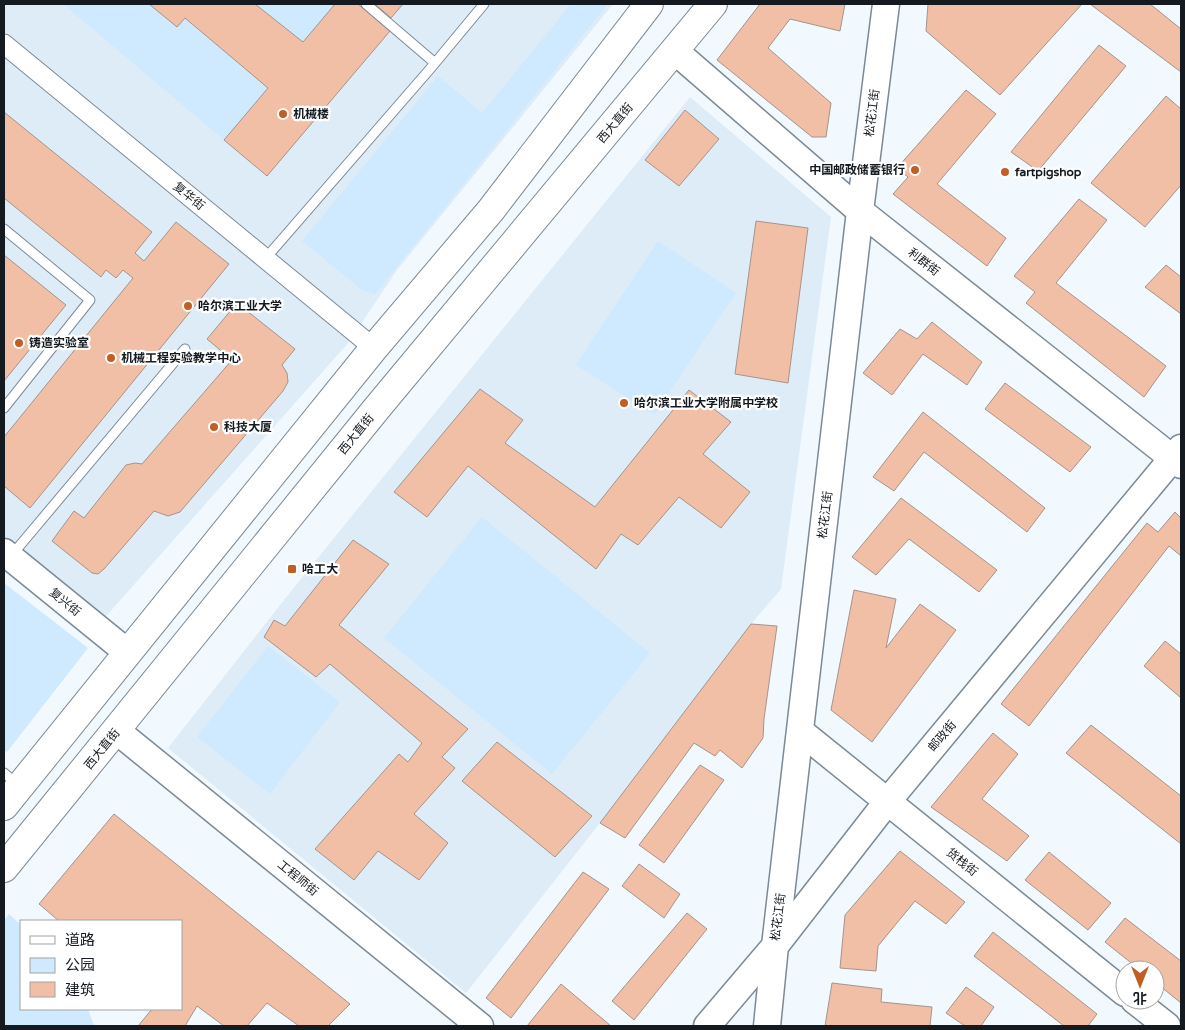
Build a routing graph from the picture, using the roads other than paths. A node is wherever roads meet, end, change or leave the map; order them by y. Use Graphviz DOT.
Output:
graph roads {
  1 [pos="366,4"];
  2 [pos="484,4"];
  3 [pos="649,4"];
  4 [pos="713,4"];
  5 [pos="886,4"];
  6 [pos="4,44"];
  7 [pos="675,51"];
  8 [pos="435,63"];
  9 [pos="860,211"];
  10 [pos="4,229"];
  11 [pos="265,259"];
  12 [pos="374,348"];
  13 [pos="185,349"];
  14 [pos="4,408"];
  15 [pos="1179,457"];
  16 [pos="7,554"];
  17 [pos="126,652"];
  18 [pos="117,731"];
  19 [pos="800,731"];
  20 [pos="9,788"];
  21 [pos="887,802"];
  22 [pos="4,868"];
  23 [pos="775,946"];
  24 [pos="1115,984"];
  25 [pos="1147,1010"];
  26 [pos="480,1026"];
  27 [pos="707,1026"];
  28 [pos="767,1026"];
  29 [pos="1167,1026"];
  1 -- 8 [label="lane"];
  2 -- 8 [label="lane"];
  3 -- 12 [label="main road"];
  4 -- 7 [label="main road, 西大直街"];
  5 -- 9 [label="street, 松花江街"];
  6 -- 11 [label="street, 复华街"];
  7 -- 9 [label="street, 利群街"];
  7 -- 18 [label="main road, 西大直街"];
  8 -- 11 [label="lane"];
  9 -- 15 [label="street, 利群街"];
  9 -- 19 [label="street, 松花江街"];
  10 -- 14 [label="lane"];
  11 -- 12 [label="street, 复华街"];
  12 -- 17 [label="main road"];
  13 -- 16 [label="lane"];
  15 -- 21 [label="street, 邮政街"];
  16 -- 17 [label="street, 复兴街"];
  17 -- 20 [label="main road"];
  18 -- 22 [label="main road, 西大直街"];
  18 -- 26 [label="street, 工程师街"];
  19 -- 21 [label="street, 货栈街"];
  19 -- 23 [label="street, 松花江街"];
  21 -- 23 [label="street, 邮政街"];
  21 -- 24 [label="street, 货栈街"];
  23 -- 27 [label="street, 邮政街"];
  23 -- 28 [label="street, 松花江街"];
  25 -- 29 [label="street"];
}
